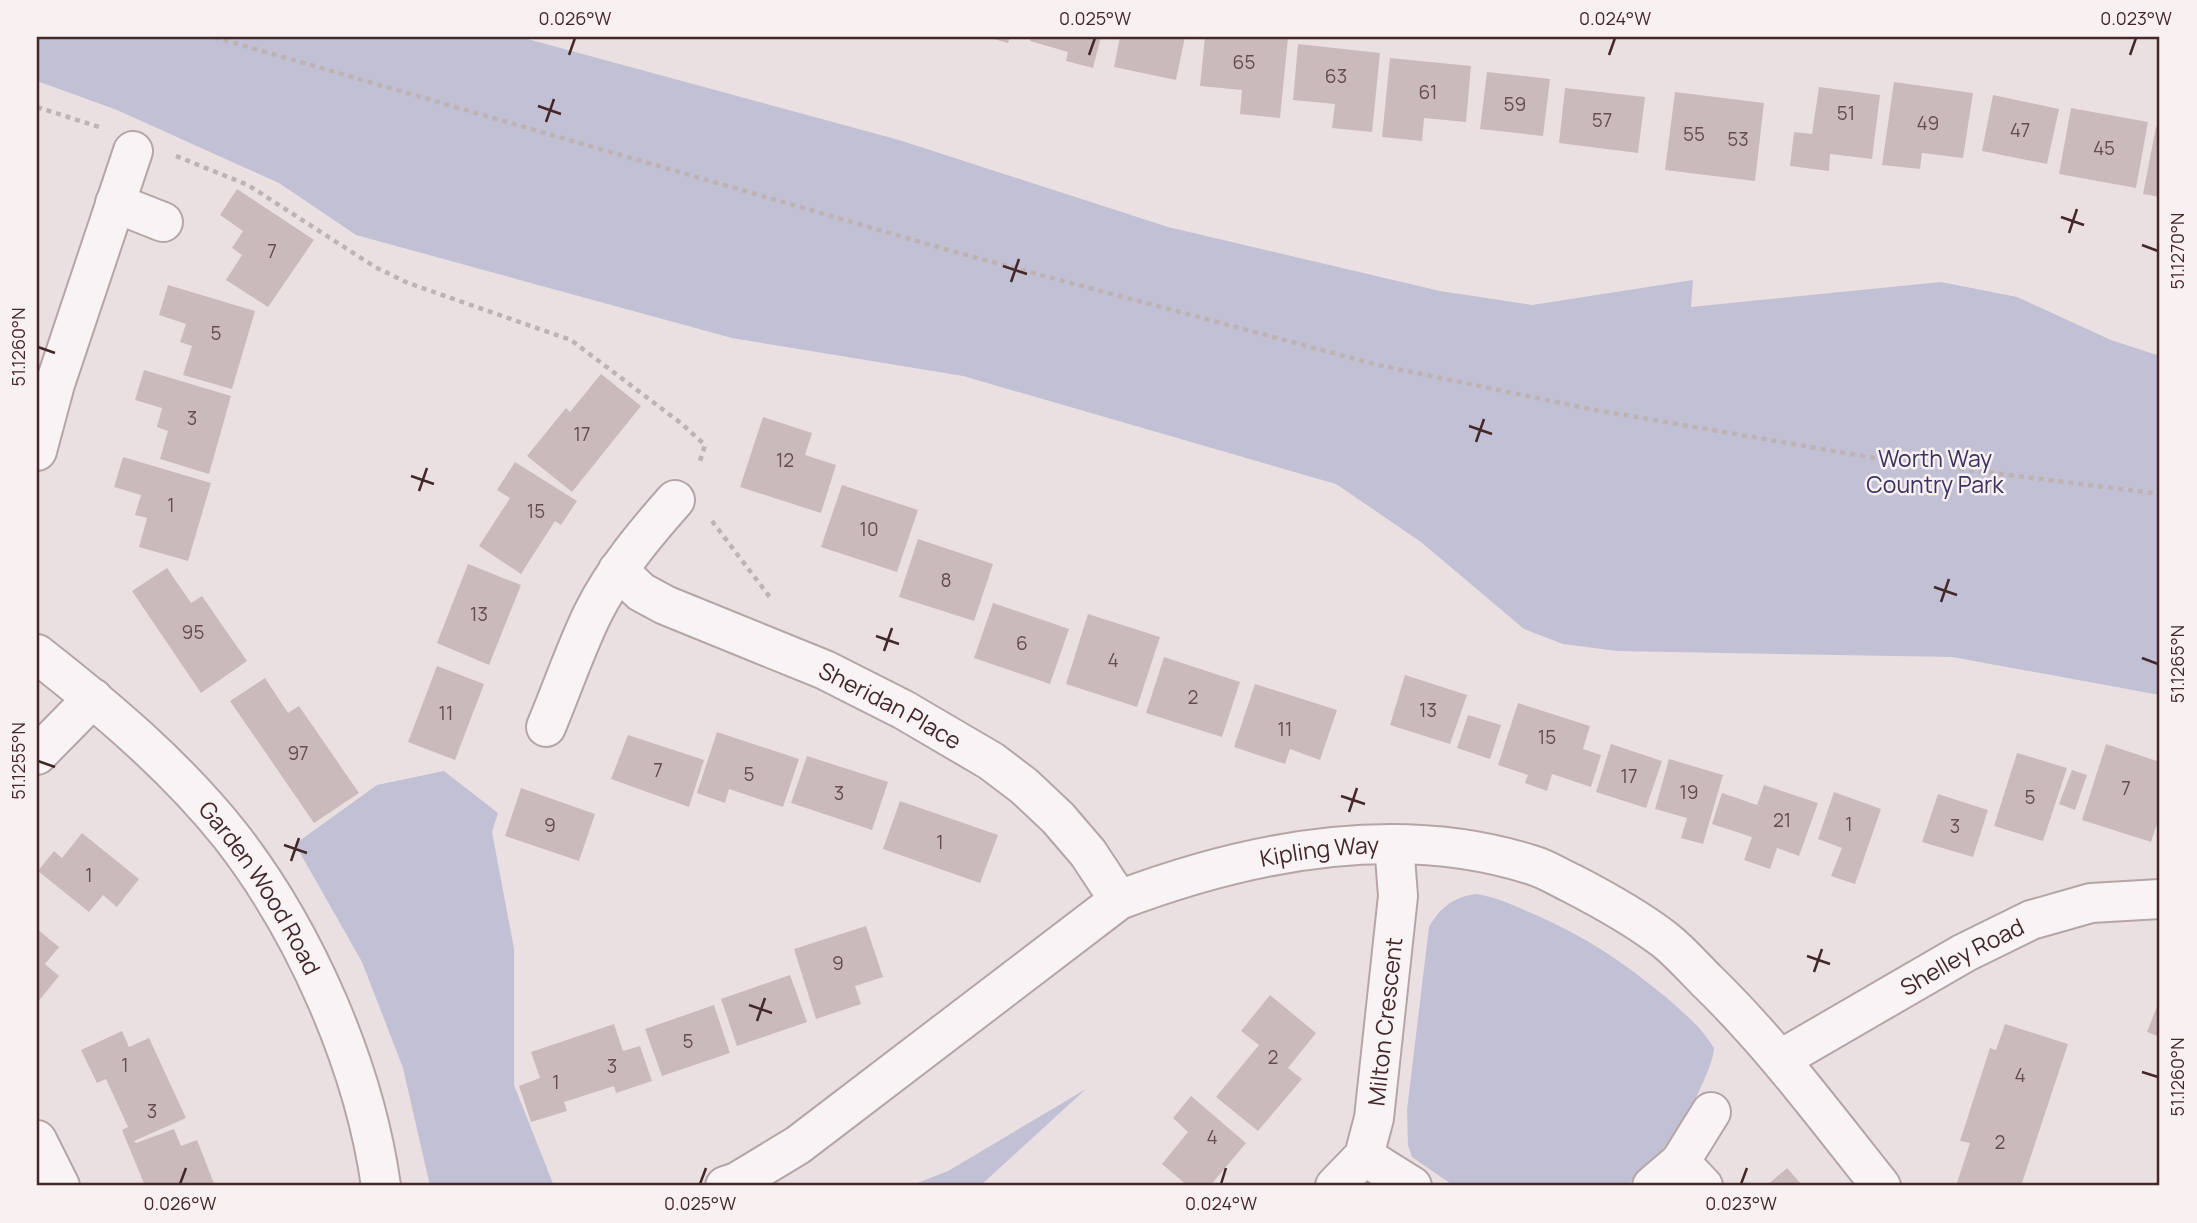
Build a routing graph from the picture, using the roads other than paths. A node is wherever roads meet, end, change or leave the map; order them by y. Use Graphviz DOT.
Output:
graph roads {
  1 [pos="122,141"];
  2 [pos="115,203"];
  3 [pos="163,222"];
  4 [pos="46,381"];
  5 [pos="37,450"];
  6 [pos="683,496"];
  7 [pos="618,570"];
  8 [pos="37,654"];
  9 [pos="93,698"];
  10 [pos="546,727"];
  11 [pos="37,755"];
  12 [pos="1394,844"];
  13 [pos="2160,899"];
  14 [pos="1119,900"];
  15 [pos="1780,1059"];
  16 [pos="1711,1112"];
  17 [pos="37,1140"];
  18 [pos="1364,1156"];
  19 [pos="1692,1174"];
  20 [pos="60,1186"];
  21 [pos="381,1186"];
  22 [pos="725,1186"];
  23 [pos="1335,1186"];
  24 [pos="1412,1186"];
  25 [pos="1652,1186"];
  26 [pos="1881,1186"];
  1 -- 2 [label="street"];
  2 -- 3 [label="street"];
  2 -- 4 [label="street"];
  4 -- 5 [label="street"];
  6 -- 7 [label="street"];
  7 -- 10 [label="street"];
  7 -- 14 [label="street, Sheridan Place"];
  8 -- 9 [label="street, Garden Wood Road"];
  9 -- 11 [label="street"];
  9 -- 21 [label="street, Garden Wood Road"];
  12 -- 14 [label="street, Kipling Way"];
  12 -- 15 [label="street, Kipling Way"];
  12 -- 18 [label="street, Milton Crescent"];
  13 -- 15 [label="street, Shelley Road"];
  14 -- 22 [label="street, Kipling Way"];
  15 -- 26 [label="street, Kipling Way"];
  16 -- 19 [label="street"];
  17 -- 20 [label="street"];
  18 -- 23 [label="street, Milton Crescent"];
  18 -- 24 [label="street"];
  19 -- 25 [label="street"];
}
